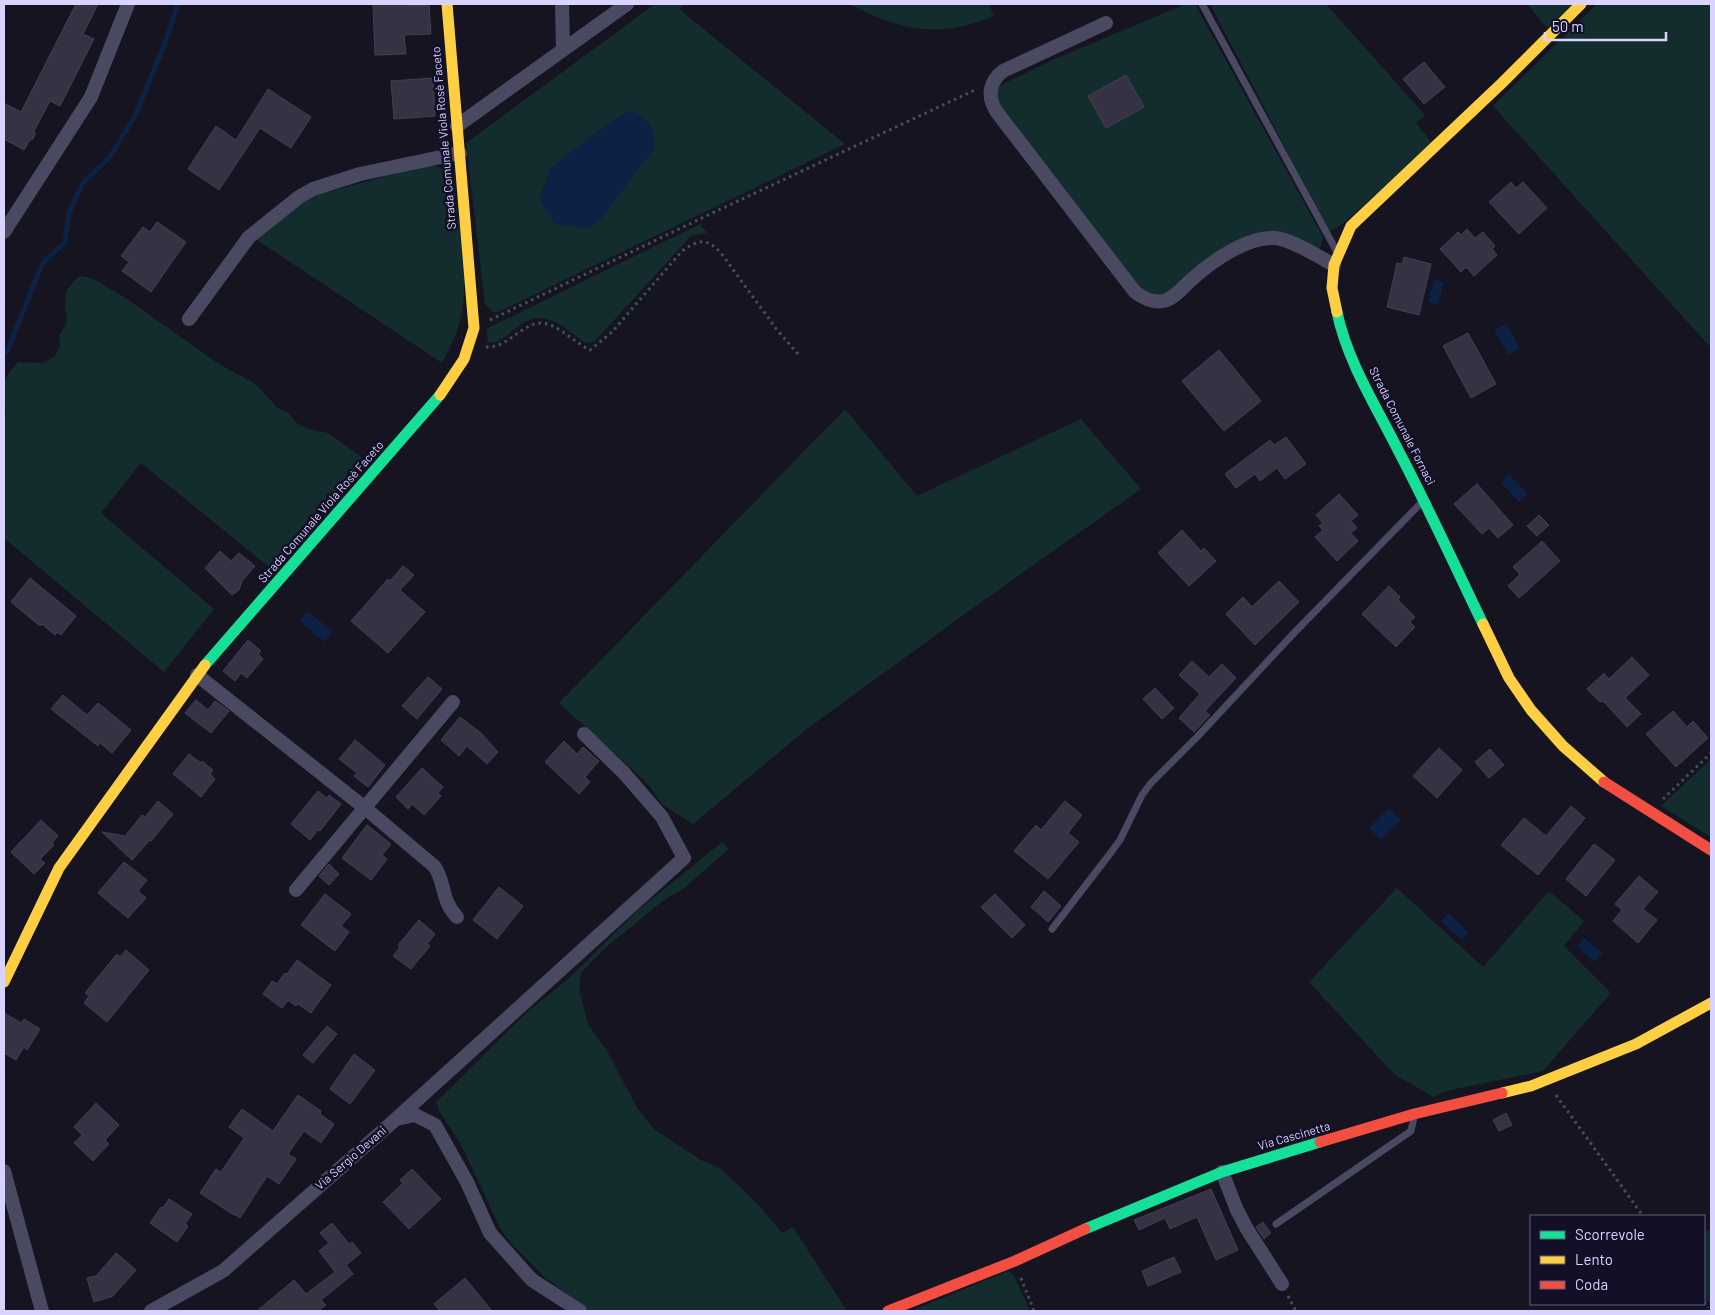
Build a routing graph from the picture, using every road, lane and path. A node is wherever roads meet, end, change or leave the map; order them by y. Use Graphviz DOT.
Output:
graph roads {
  1 [pos="128,4"];
  2 [pos="447,4"];
  3 [pos="562,4"];
  4 [pos="627,4"];
  5 [pos="1202,4"];
  6 [pos="1581,4"];
  7 [pos="1106,23"];
  8 [pos="564,50"];
  9 [pos="993,82"];
  10 [pos="457,126"];
  11 [pos="460,152"];
  12 [pos="8,215"];
  13 [pos="4,232"];
  14 [pos="1336,260"];
  15 [pos="189,319"];
  16 [pos="474,328"];
  17 [pos="470,345"];
  18 [pos="798,354"];
  19 [pos="1424,500"];
  20 [pos="197,675"];
  21 [pos="453,702"];
  22 [pos="584,734"];
  23 [pos="1711,753"];
  24 [pos="364,808"];
  25 [pos="1649,812"];
  26 [pos="1711,850"];
  27 [pos="296,890"];
  28 [pos="457,916"];
  29 [pos="1052,929"];
  30 [pos="4,982"];
  31 [pos="1711,1003"];
  32 [pos="1546,1080"];
  33 [pos="1414,1114"];
  34 [pos="396,1119"];
  35 [pos="4,1171"];
  36 [pos="1222,1172"];
  37 [pos="1642,1215"];
  38 [pos="1276,1224"];
  39 [pos="1015,1261"];
  40 [pos="1282,1284"];
  41 [pos="1705,1304"];
  42 [pos="1708,1308"];
  43 [pos="42,1311"];
  44 [pos="151,1311"];
  45 [pos="580,1311"];
  46 [pos="888,1311"];
  47 [pos="1034,1311"];
  1 -- 12 [label="street"];
  2 -- 10 [label="street, Strada Comunale Viola Rosè Faceto"];
  3 -- 8 [label="street"];
  4 -- 8 [label="street"];
  5 -- 14 [label="lane"];
  6 -- 14 [label="street, Strada Comunale Fornaci"];
  7 -- 9 [label="street"];
  8 -- 10 [label="street"];
  9 -- 14 [label="street"];
  9 -- 16 [label="path"];
  10 -- 11 [label="street, Strada Comunale Viola Rosè Faceto"];
  11 -- 15 [label="street"];
  11 -- 16 [label="street, Strada Comunale Viola Rosè Faceto"];
  12 -- 13 [label="street"];
  14 -- 19 [label="street, Strada Comunale Fornaci"];
  16 -- 17 [label="street, Strada Comunale Viola Rosè Faceto"];
  17 -- 18 [label="path"];
  17 -- 20 [label="street, Strada Comunale Viola Rosè Faceto"];
  19 -- 25 [label="street, Strada Comunale Fornaci"];
  19 -- 29 [label="lane"];
  20 -- 24 [label="street"];
  20 -- 30 [label="street, Strada Comunale Viola Rosè Faceto"];
  21 -- 24 [label="street"];
  22 -- 34 [label="street"];
  23 -- 25 [label="path"];
  24 -- 27 [label="street"];
  24 -- 28 [label="street"];
  25 -- 26 [label="street, Strada Comunale Fornaci"];
  31 -- 32 [label="street, Via Cascinetta"];
  32 -- 33 [label="street, Via Cascinetta"];
  32 -- 37 [label="path"];
  33 -- 36 [label="street, Via Cascinetta"];
  33 -- 38 [label="lane"];
  34 -- 44 [label="street, Via Sergio Devani"];
  34 -- 45 [label="street, Via Sergio Devani"];
  35 -- 43 [label="street"];
  36 -- 39 [label="street, Via Cascinetta"];
  36 -- 40 [label="street"];
  39 -- 46 [label="street, Via Cascinetta"];
  39 -- 47 [label="path"];
  41 -- 42 [label="path"];
}
